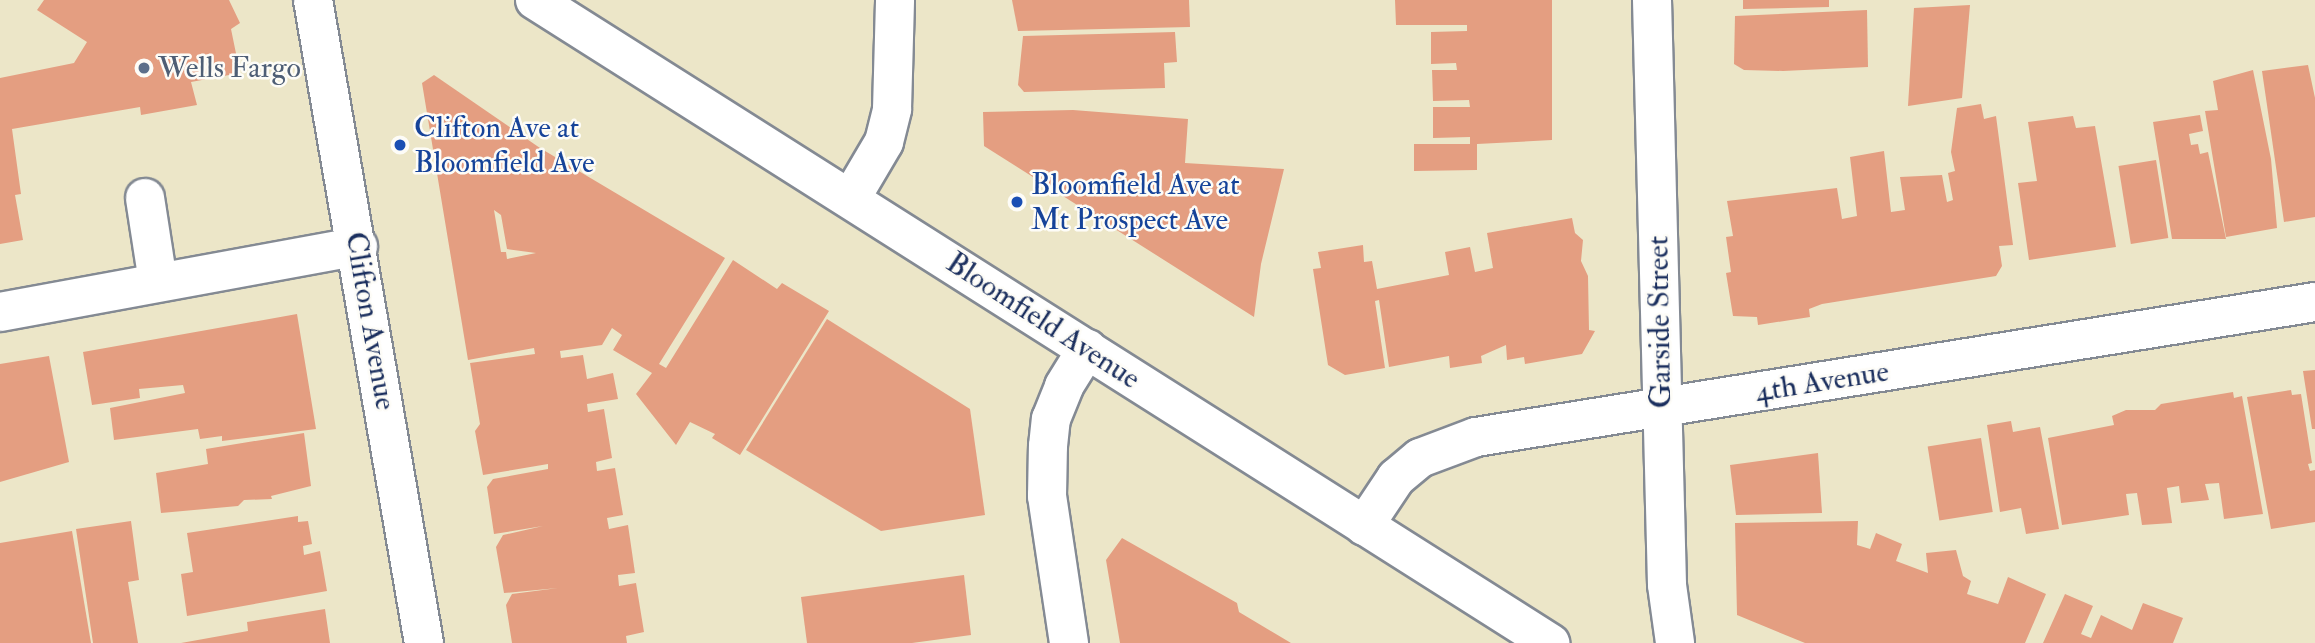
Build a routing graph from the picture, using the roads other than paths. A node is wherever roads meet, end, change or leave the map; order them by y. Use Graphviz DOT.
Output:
graph roads {
  1 [pos="313,0"];
  2 [pos="535,0"];
  3 [pos="895,0"];
  4 [pos="1652,0"];
  5 [pos="145,198"];
  6 [pos="851,198"];
  7 [pos="358,246"];
  8 [pos="158,282"];
  9 [pos="2315,302"];
  10 [pos="0,312"];
  11 [pos="1087,349"];
  12 [pos="1662,407"];
  13 [pos="1364,526"];
  14 [pos="424,643"];
  15 [pos="1069,643"];
  16 [pos="1550,643"];
  17 [pos="1675,643"];
  1 -- 7 [label="main road, Clifton Avenue"];
  2 -- 6 [label="main road, Bloomfield Avenue"];
  3 -- 6 [label="main road"];
  4 -- 12 [label="main road, Garside Street"];
  5 -- 8 [label="main road"];
  6 -- 11 [label="main road, Bloomfield Avenue"];
  7 -- 8 [label="main road"];
  7 -- 14 [label="main road, Clifton Avenue"];
  8 -- 10 [label="main road"];
  9 -- 12 [label="main road, 4th Avenue"];
  11 -- 13 [label="main road, Bloomfield Avenue"];
  11 -- 15 [label="main road"];
  12 -- 13 [label="main road, 4th Avenue"];
  12 -- 17 [label="main road, Garside Street"];
  13 -- 16 [label="main road, Bloomfield Avenue"];
}
